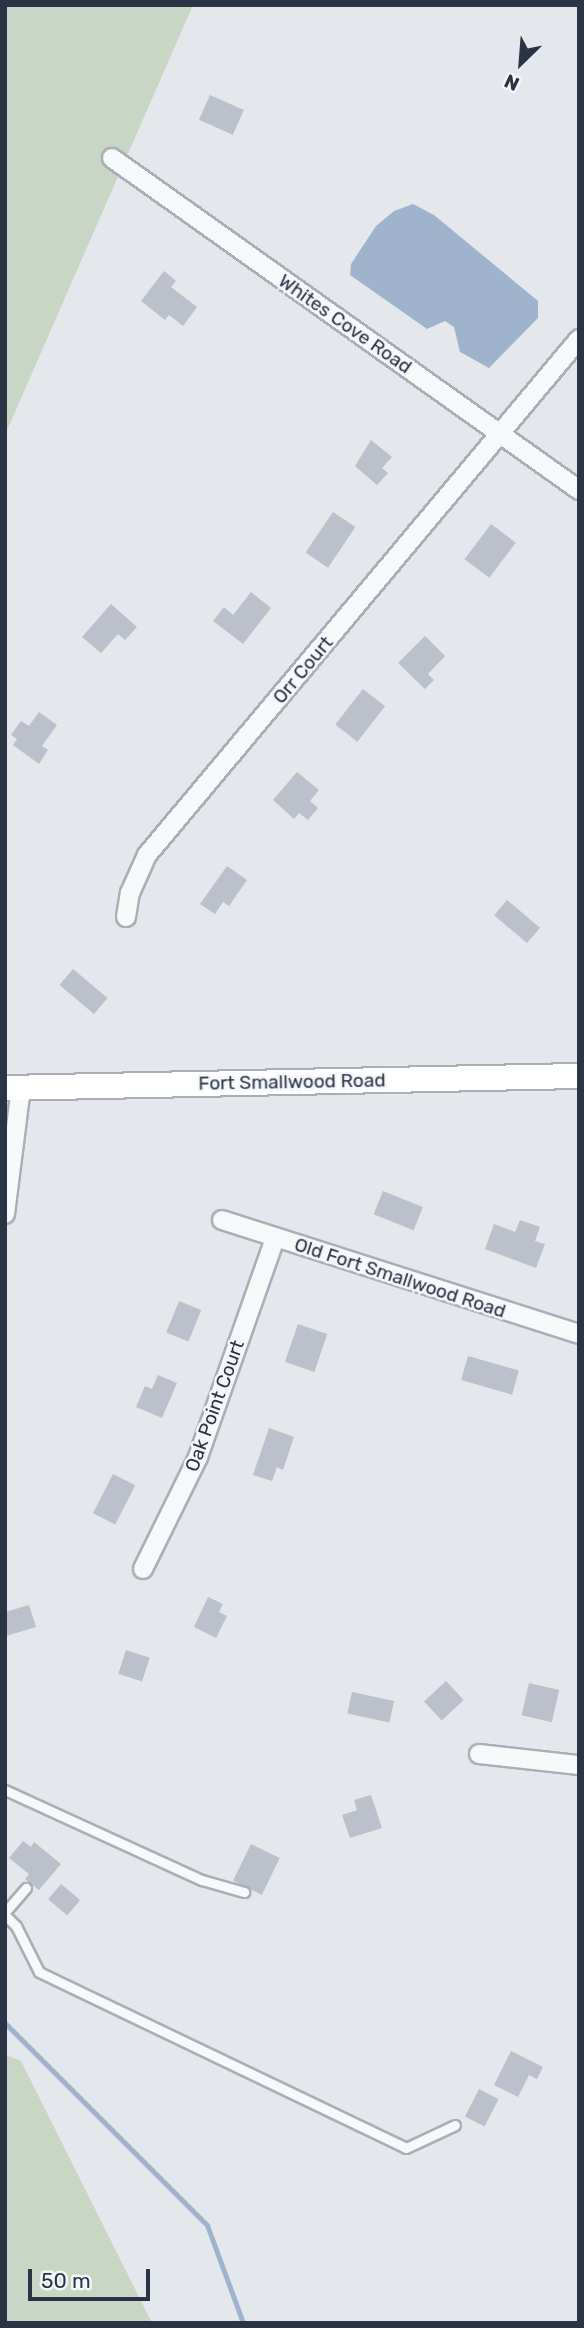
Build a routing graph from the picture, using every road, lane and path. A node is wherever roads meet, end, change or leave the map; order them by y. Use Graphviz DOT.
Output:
graph roads {
  1 [pos="112,159"];
  2 [pos="579,339"];
  3 [pos="500,433"];
  4 [pos="579,490"];
  5 [pos="126,917"];
  6 [pos="579,1076"];
  7 [pos="13,1088"];
  8 [pos="10,1150"];
  9 [pos="5,1214"];
  10 [pos="222,1220"];
  11 [pos="275,1238"];
  12 [pos="579,1334"];
  13 [pos="143,1569"];
  14 [pos="479,1754"];
  15 [pos="579,1765"];
  16 [pos="5,1790"];
  17 [pos="26,1888"];
  18 [pos="244,1892"];
  19 [pos="5,1914"];
  20 [pos="455,2125"];
  1 -- 3 [label="street, Whites Cove Road"];
  2 -- 3 [label="street, Orr Court"];
  3 -- 4 [label="street, Whites Cove Road"];
  3 -- 5 [label="street, Orr Court"];
  6 -- 7 [label="main road, Fort Smallwood Road"];
  7 -- 8 [label="street"];
  8 -- 9 [label="street"];
  10 -- 11 [label="street, Old Fort Smallwood Road"];
  11 -- 12 [label="street, Old Fort Smallwood Road"];
  11 -- 13 [label="street, Oak Point Court"];
  14 -- 15 [label="street"];
  16 -- 18 [label="lane"];
  17 -- 19 [label="lane"];
  19 -- 20 [label="lane"];
}
